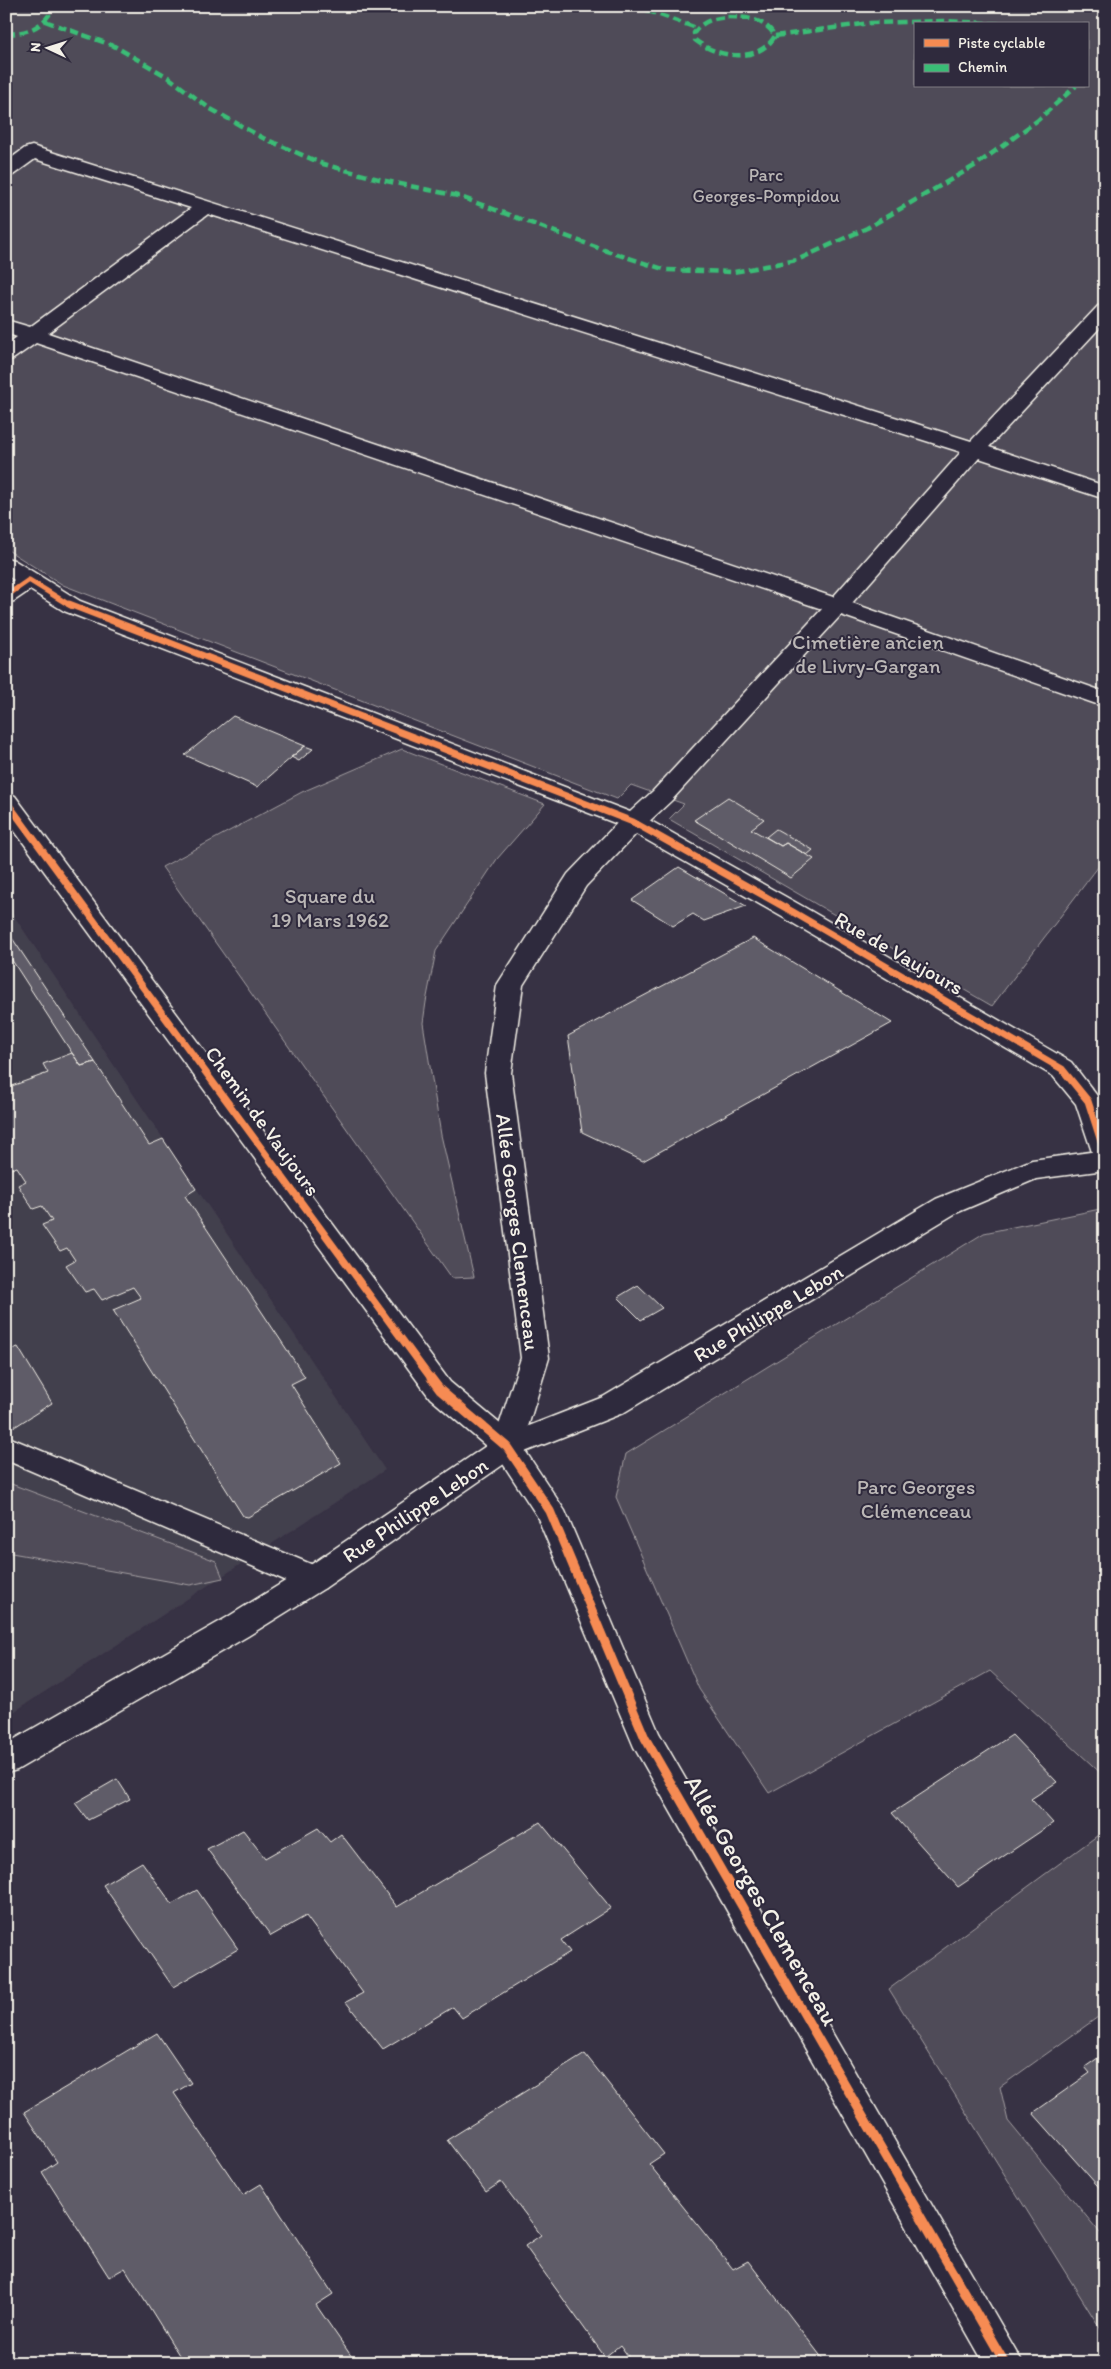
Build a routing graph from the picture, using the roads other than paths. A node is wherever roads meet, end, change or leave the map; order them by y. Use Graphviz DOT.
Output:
graph roads {
  1 [pos="6,171"];
  2 [pos="206,206"];
  3 [pos="1105,310"];
  4 [pos="6,326"];
  5 [pos="32,335"];
  6 [pos="6,355"];
  7 [pos="975,449"];
  8 [pos="1105,493"];
  9 [pos="6,565"];
  10 [pos="30,580"];
  11 [pos="6,596"];
  12 [pos="837,606"];
  13 [pos="1105,700"];
  14 [pos="6,801"];
  15 [pos="633,822"];
  16 [pos="1105,1154"];
  17 [pos="1105,1160"];
  18 [pos="6,1447"];
  19 [pos="507,1447"];
  20 [pos="314,1579"];
  21 [pos="6,1760"];
  22 [pos="1005,2363"];
  1 -- 2 [label="street"];
  2 -- 5 [label="street"];
  2 -- 7 [label="street"];
  3 -- 7 [label="street, Allée Georges Clemenceau"];
  4 -- 5 [label="street"];
  5 -- 6 [label="street"];
  5 -- 12 [label="street"];
  7 -- 8 [label="street"];
  7 -- 12 [label="street, Allée Georges Clemenceau"];
  9 -- 10 [label="street, Rue de Vaujours"];
  10 -- 11 [label="street"];
  10 -- 15 [label="street, Rue de Vaujours"];
  12 -- 13 [label="street"];
  12 -- 15 [label="street, Allée Georges Clemenceau"];
  14 -- 19 [label="street, Chemin de Vaujours"];
  15 -- 16 [label="street, Rue de Vaujours"];
  15 -- 19 [label="street, Allée Georges Clemenceau"];
  17 -- 19 [label="street, Rue Philippe Lebon"];
  18 -- 20 [label="street"];
  19 -- 20 [label="street, Rue Philippe Lebon"];
  19 -- 22 [label="street, Allée Georges Clemenceau"];
  20 -- 21 [label="street, Rue Philippe Lebon"];
}
